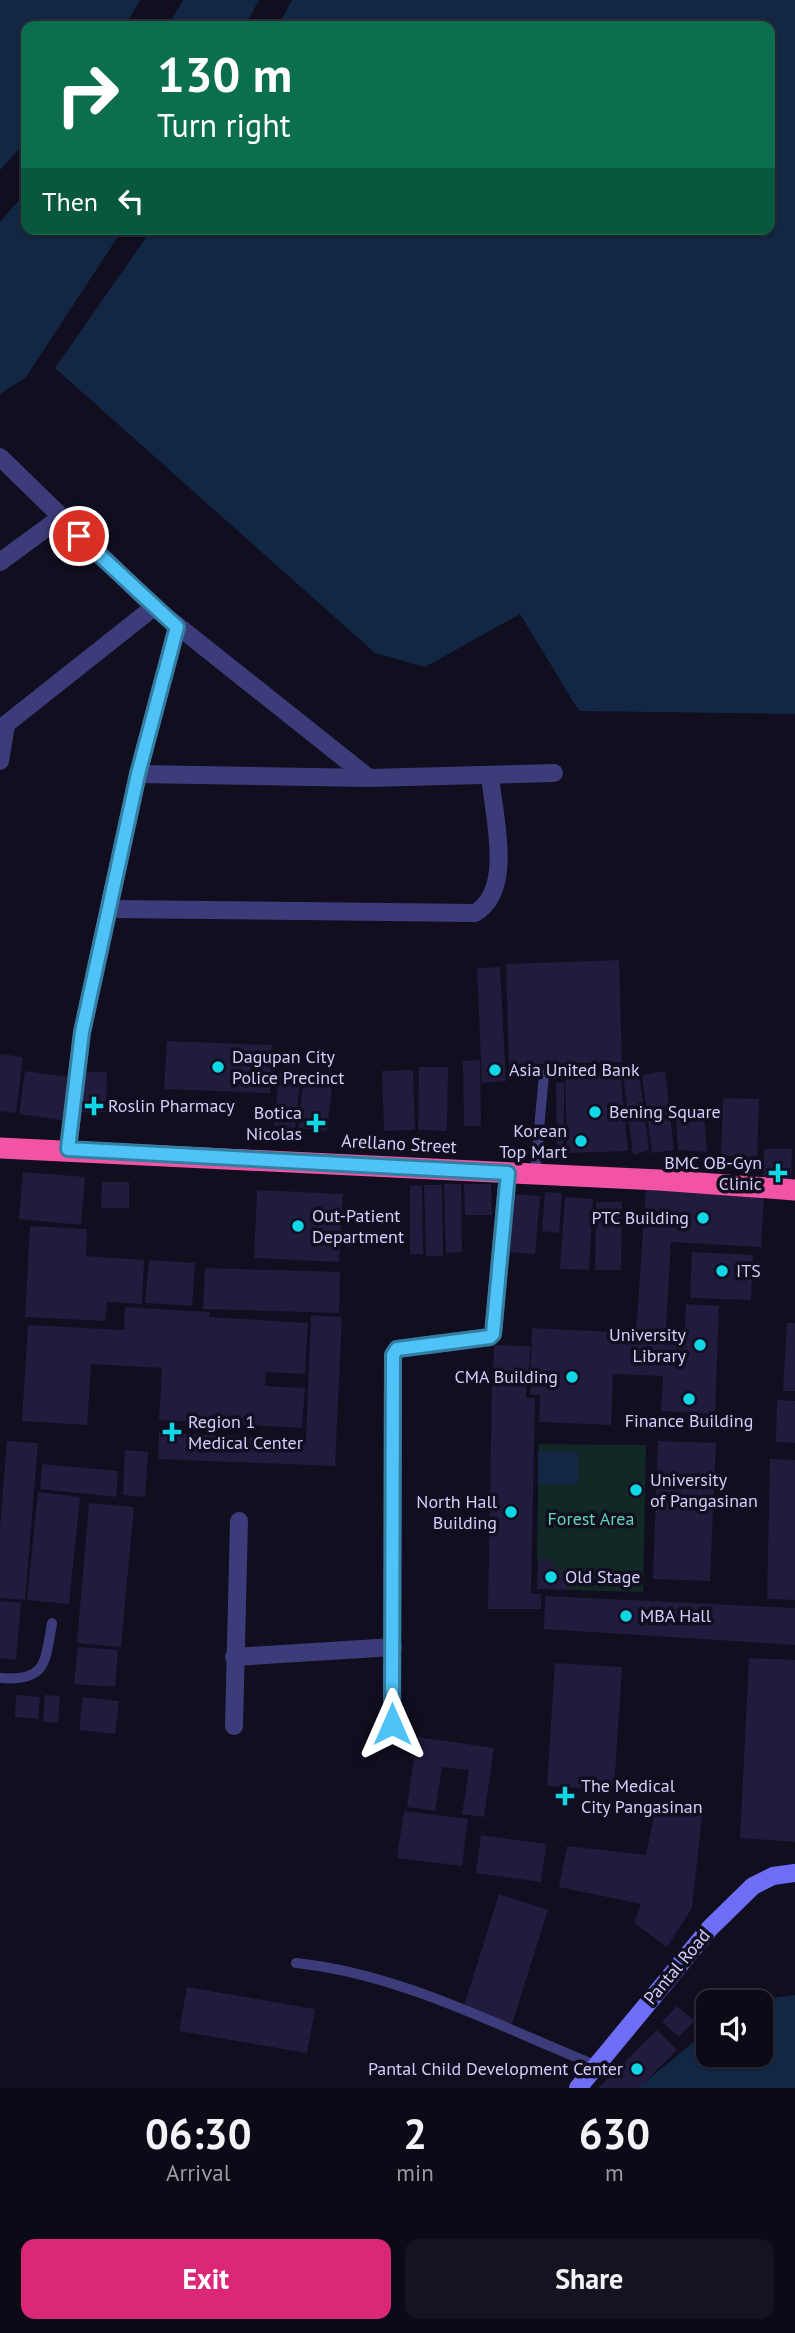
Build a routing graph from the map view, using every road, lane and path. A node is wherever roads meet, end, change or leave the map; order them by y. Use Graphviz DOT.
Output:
graph roads {
  1 [pos="0,457"];
  2 [pos="60,518"];
  3 [pos="0,562"];
  4 [pos="154,607"];
  5 [pos="177,627"];
  6 [pos="3,727"];
  7 [pos="0,761"];
  8 [pos="554,773"];
  9 [pos="138,774"];
  10 [pos="490,775"];
  11 [pos="369,778"];
  12 [pos="111,909"];
  13 [pos="544,1074"];
  14 [pos="0,1148"];
  15 [pos="68,1149"];
  16 [pos="508,1173"];
  17 [pos="534,1174"];
  18 [pos="795,1190"];
  19 [pos="239,1521"];
  20 [pos="52,1623"];
  21 [pos="393,1647"];
  22 [pos="234,1657"];
  23 [pos="0,1678"];
  24 [pos="392,1724"];
  25 [pos="234,1726"];
  26 [pos="795,1874"];
  27 [pos="296,1963"];
  28 [pos="595,2065"];
  29 [pos="578,2088"];
  1 -- 2 [label="street"];
  2 -- 3 [label="street"];
  2 -- 4 [label="street"];
  4 -- 5 [label="street"];
  4 -- 6 [label="street"];
  5 -- 9 [label="street"];
  5 -- 11 [label="street"];
  6 -- 7 [label="street"];
  8 -- 10 [label="street"];
  9 -- 11 [label="street"];
  9 -- 12 [label="street"];
  10 -- 11 [label="street"];
  10 -- 12 [label="street"];
  12 -- 15 [label="street"];
  13 -- 17 [label="lane"];
  14 -- 15 [label="highway, Arellano Street"];
  15 -- 16 [label="highway, Arellano Street"];
  16 -- 17 [label="highway, Arellano Street"];
  16 -- 21 [label="street"];
  17 -- 18 [label="highway, Arellano Street"];
  19 -- 22 [label="street"];
  20 -- 23 [label="lane"];
  21 -- 22 [label="street"];
  21 -- 24 [label="street"];
  22 -- 25 [label="street"];
  26 -- 28 [label="street, Pantal Road"];
  27 -- 28 [label="lane"];
  28 -- 29 [label="street, Pantal Road"];
}
